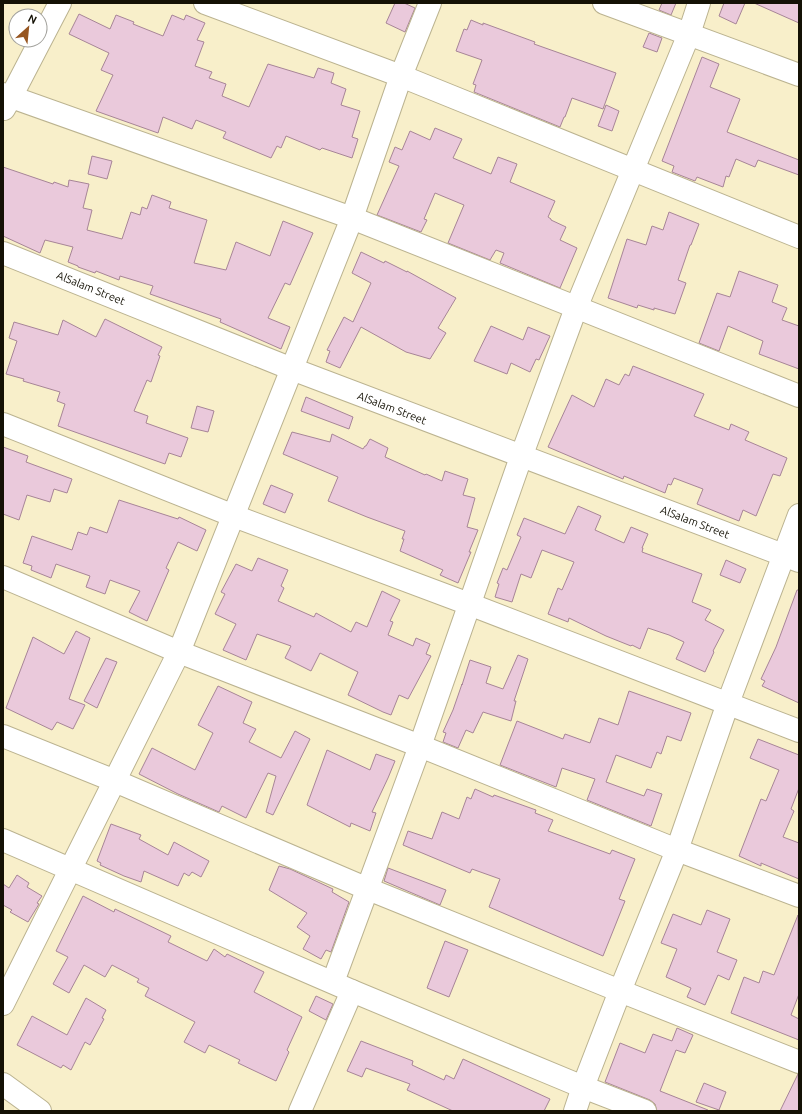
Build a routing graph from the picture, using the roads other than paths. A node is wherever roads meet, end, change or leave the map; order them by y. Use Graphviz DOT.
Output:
graph roads {
  1 [pos="60,3"];
  2 [pos="205,3"];
  3 [pos="430,3"];
  4 [pos="604,3"];
  5 [pos="699,3"];
  6 [pos="689,34"];
  7 [pos="799,74"];
  8 [pos="401,76"];
  9 [pos="6,100"];
  10 [pos="632,170"];
  11 [pos="352,218"];
  12 [pos="799,237"];
  13 [pos="3,253"];
  14 [pos="576,308"];
  15 [pos="292,369"];
  16 [pos="799,396"];
  17 [pos="3,424"];
  18 [pos="521,457"];
  19 [pos="799,515"];
  20 [pos="234,516"];
  21 [pos="791,558"];
  22 [pos="3,577"];
  23 [pos="470,604"];
  24 [pos="179,652"];
  25 [pos="728,703"];
  26 [pos="799,731"];
  27 [pos="3,736"];
  28 [pos="420,746"];
  29 [pos="115,781"];
  30 [pos="3,840"];
  31 [pos="677,850"];
  32 [pos="70,869"];
  33 [pos="368,889"];
  34 [pos="799,896"];
  35 [pos="333,982"];
  36 [pos="352,991"];
  37 [pos="620,991"];
  38 [pos="3,1004"];
  39 [pos="799,1062"];
  40 [pos="3,1084"];
  41 [pos="582,1087"];
  42 [pos="40,1111"];
  43 [pos="300,1111"];
  44 [pos="575,1111"];
  45 [pos="645,1111"];
  1 -- 9 [label="street"];
  2 -- 8 [label="street"];
  3 -- 8 [label="street"];
  4 -- 6 [label="street"];
  5 -- 6 [label="street"];
  6 -- 7 [label="street"];
  6 -- 10 [label="street"];
  8 -- 10 [label="street"];
  8 -- 11 [label="street"];
  9 -- 11 [label="street"];
  10 -- 12 [label="street"];
  10 -- 14 [label="street"];
  11 -- 14 [label="street"];
  11 -- 15 [label="street"];
  13 -- 15 [label="street, AlSalam Street"];
  14 -- 16 [label="street"];
  14 -- 18 [label="street"];
  15 -- 18 [label="street, AlSalam Street"];
  15 -- 20 [label="street"];
  17 -- 20 [label="street"];
  18 -- 21 [label="street, AlSalam Street"];
  18 -- 23 [label="street"];
  19 -- 21 [label="street"];
  20 -- 23 [label="street"];
  20 -- 24 [label="street"];
  21 -- 25 [label="street"];
  22 -- 24 [label="street"];
  23 -- 25 [label="street"];
  23 -- 28 [label="street"];
  24 -- 28 [label="street"];
  24 -- 29 [label="street"];
  25 -- 26 [label="street"];
  25 -- 31 [label="street"];
  27 -- 29 [label="street"];
  28 -- 31 [label="street"];
  28 -- 33 [label="street"];
  29 -- 32 [label="street"];
  29 -- 33 [label="street"];
  30 -- 32 [label="street"];
  31 -- 34 [label="street"];
  31 -- 37 [label="street"];
  32 -- 35 [label="street"];
  32 -- 38 [label="street"];
  33 -- 35 [label="street"];
  33 -- 37 [label="street"];
  35 -- 36 [label="street"];
  36 -- 41 [label="street"];
  36 -- 43 [label="street"];
  37 -- 39 [label="street"];
  37 -- 41 [label="street"];
  40 -- 42 [label="street"];
  41 -- 44 [label="street"];
  41 -- 45 [label="street"];
}
